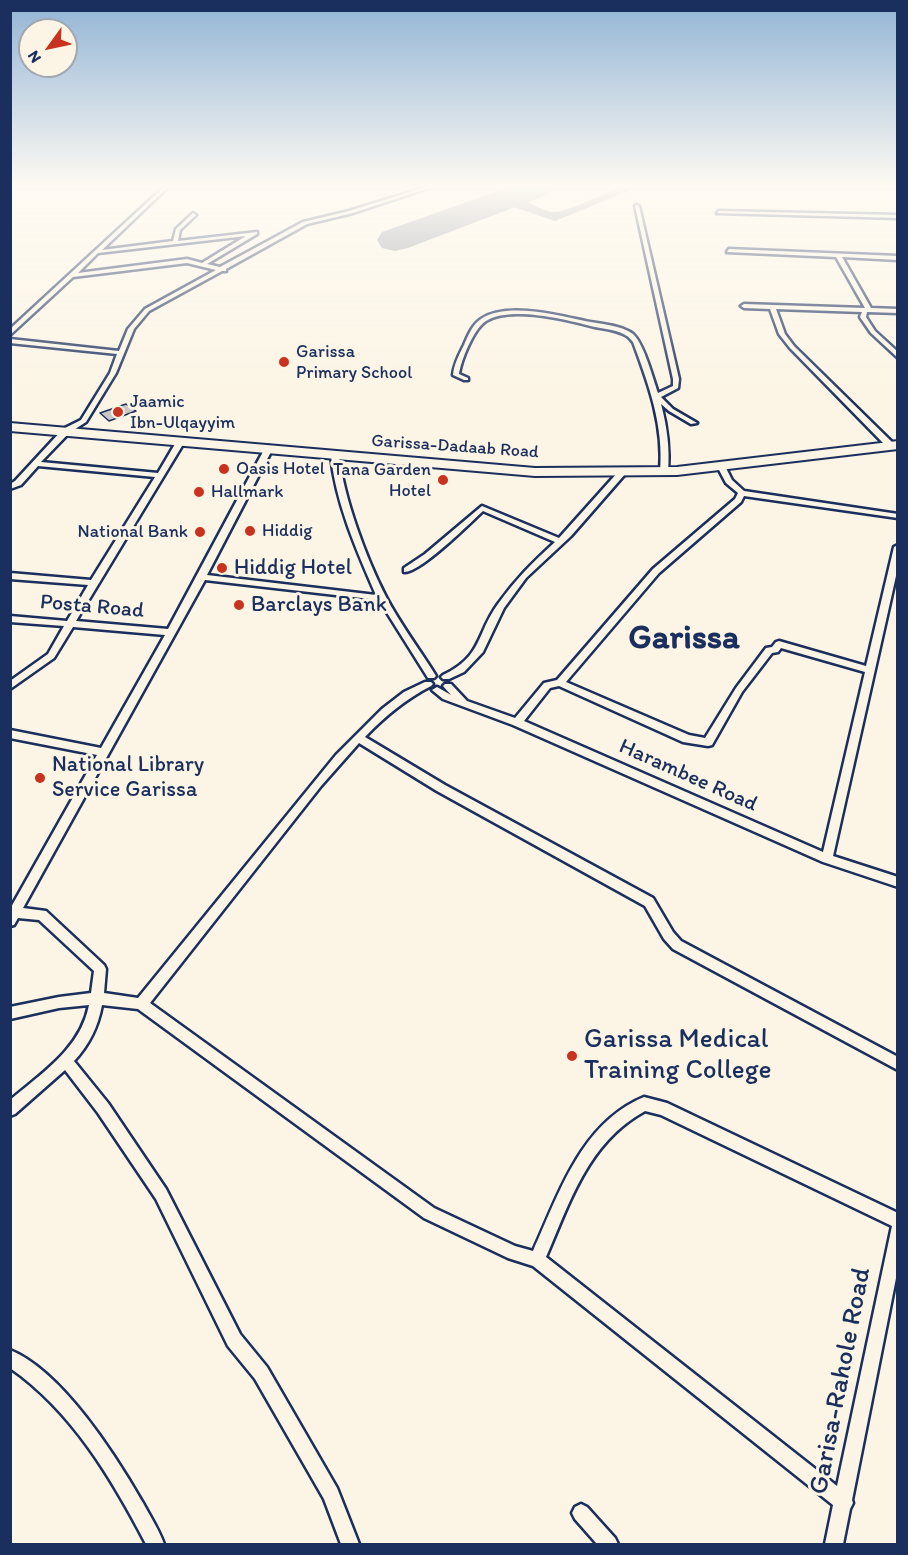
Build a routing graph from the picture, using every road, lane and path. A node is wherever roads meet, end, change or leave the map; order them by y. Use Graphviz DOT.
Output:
graph roads {
  1 [pos="88,260"];
  2 [pos="211,260"];
  3 [pos="242,260"];
  4 [pos="649,260"];
  5 [pos="840,260"];
  6 [pos="204,264"];
  7 [pos="224,270"];
  8 [pos="73,275"];
  9 [pos="744,306"];
  10 [pos="772,308"];
  11 [pos="867,310"];
  12 [pos="897,311"];
  13 [pos="10,333"];
  14 [pos="10,342"];
  15 [pos="122,353"];
  16 [pos="897,356"];
  17 [pos="466,379"];
  18 [pos="657,396"];
  19 [pos="693,423"];
  20 [pos="10,427"];
  21 [pos="66,431"];
  22 [pos="181,441"];
  23 [pos="894,445"];
  24 [pos="269,448"];
  25 [pos="335,456"];
  26 [pos="37,464"];
  27 [pos="722,468"];
  28 [pos="622,472"];
  29 [pos="663,472"];
  30 [pos="160,476"];
  31 [pos="10,487"];
  32 [pos="742,493"];
  33 [pos="897,516"];
  34 [pos="559,541"];
  35 [pos="897,547"];
  36 [pos="407,570"];
  37 [pos="10,576"];
  38 [pos="202,577"];
  39 [pos="94,583"];
  40 [pos="382,598"];
  41 [pos="10,619"];
  42 [pos="70,625"];
  43 [pos="170,632"];
  44 [pos="869,670"];
  45 [pos="447,681"];
  46 [pos="432,683"];
  47 [pos="560,683"];
  48 [pos="10,686"];
  49 [pos="463,702"];
  50 [pos="517,722"];
  51 [pos="10,734"];
  52 [pos="359,738"];
  53 [pos="105,753"];
  54 [pos="827,859"];
  55 [pos="897,882"];
  56 [pos="13,917"];
  57 [pos="97,1000"];
  58 [pos="141,1004"];
  59 [pos="10,1013"];
  60 [pos="65,1060"];
  61 [pos="897,1064"];
  62 [pos="10,1108"];
  63 [pos="897,1221"];
  64 [pos="897,1228"];
  65 [pos="537,1260"];
  66 [pos="10,1358"];
  67 [pos="844,1503"];
  68 [pos="581,1513"];
  69 [pos="155,1545"];
  70 [pos="350,1545"];
  71 [pos="609,1545"];
  72 [pos="834,1545"];
  1 -- 8 [label="street"];
  2 -- 6 [label="street"];
  3 -- 7 [label="street"];
  4 -- 18 [label="street"];
  5 -- 11 [label="street"];
  6 -- 7 [label="street"];
  6 -- 8 [label="street"];
  7 -- 15 [label="street"];
  8 -- 13 [label="street"];
  9 -- 10 [label="street"];
  10 -- 11 [label="street"];
  10 -- 23 [label="street"];
  11 -- 12 [label="street"];
  11 -- 16 [label="street"];
  14 -- 15 [label="street"];
  15 -- 21 [label="street"];
  17 -- 18 [label="street"];
  18 -- 19 [label="street"];
  18 -- 29 [label="street"];
  20 -- 21 [label="highway, Garissa-Dadaab Road"];
  21 -- 22 [label="highway, Garissa-Dadaab Road"];
  21 -- 26 [label="street"];
  22 -- 24 [label="highway, Garissa-Dadaab Road"];
  22 -- 30 [label="street"];
  23 -- 27 [label="highway, Garissa-Dadaab Road"];
  24 -- 25 [label="highway, Garissa-Dadaab Road"];
  24 -- 38 [label="street"];
  25 -- 28 [label="highway, Garissa-Dadaab Road"];
  25 -- 40 [label="street"];
  26 -- 30 [label="street"];
  26 -- 31 [label="street"];
  27 -- 29 [label="highway, Garissa-Dadaab Road"];
  27 -- 32 [label="street"];
  28 -- 29 [label="highway, Garissa-Dadaab Road"];
  28 -- 34 [label="street"];
  30 -- 39 [label="street"];
  32 -- 33 [label="street"];
  32 -- 47 [label="street"];
  34 -- 36 [label="street"];
  34 -- 45 [label="street"];
  35 -- 44 [label="street"];
  37 -- 39 [label="street"];
  38 -- 40 [label="street"];
  38 -- 43 [label="street"];
  39 -- 42 [label="street"];
  40 -- 46 [label="street"];
  41 -- 42 [label="street, Posta Road"];
  42 -- 43 [label="street, Posta Road"];
  42 -- 48 [label="street"];
  43 -- 53 [label="street"];
  44 -- 47 [label="street"];
  44 -- 54 [label="street"];
  45 -- 46 [label="street"];
  45 -- 46 [label="street"];
  45 -- 49 [label="street, Harambee Road"];
  46 -- 49 [label="street, Harambee Road"];
  46 -- 52 [label="street"];
  47 -- 50 [label="street"];
  49 -- 50 [label="street, Harambee Road"];
  50 -- 54 [label="street, Harambee Road"];
  51 -- 53 [label="street"];
  52 -- 58 [label="street"];
  52 -- 61 [label="street"];
  53 -- 56 [label="street"];
  54 -- 55 [label="street, Harambee Road"];
  56 -- 57 [label="street"];
  57 -- 58 [label="street"];
  57 -- 59 [label="street"];
  57 -- 60 [label="street"];
  58 -- 65 [label="street"];
  60 -- 62 [label="street"];
  60 -- 70 [label="street"];
  63 -- 65 [label="street"];
  64 -- 67 [label="street, Garisa-Rahole Road"];
  65 -- 67 [label="street"];
  66 -- 69 [label="street"];
  67 -- 72 [label="street, Garisa-Rahole Road"];
  68 -- 71 [label="street"];
}
